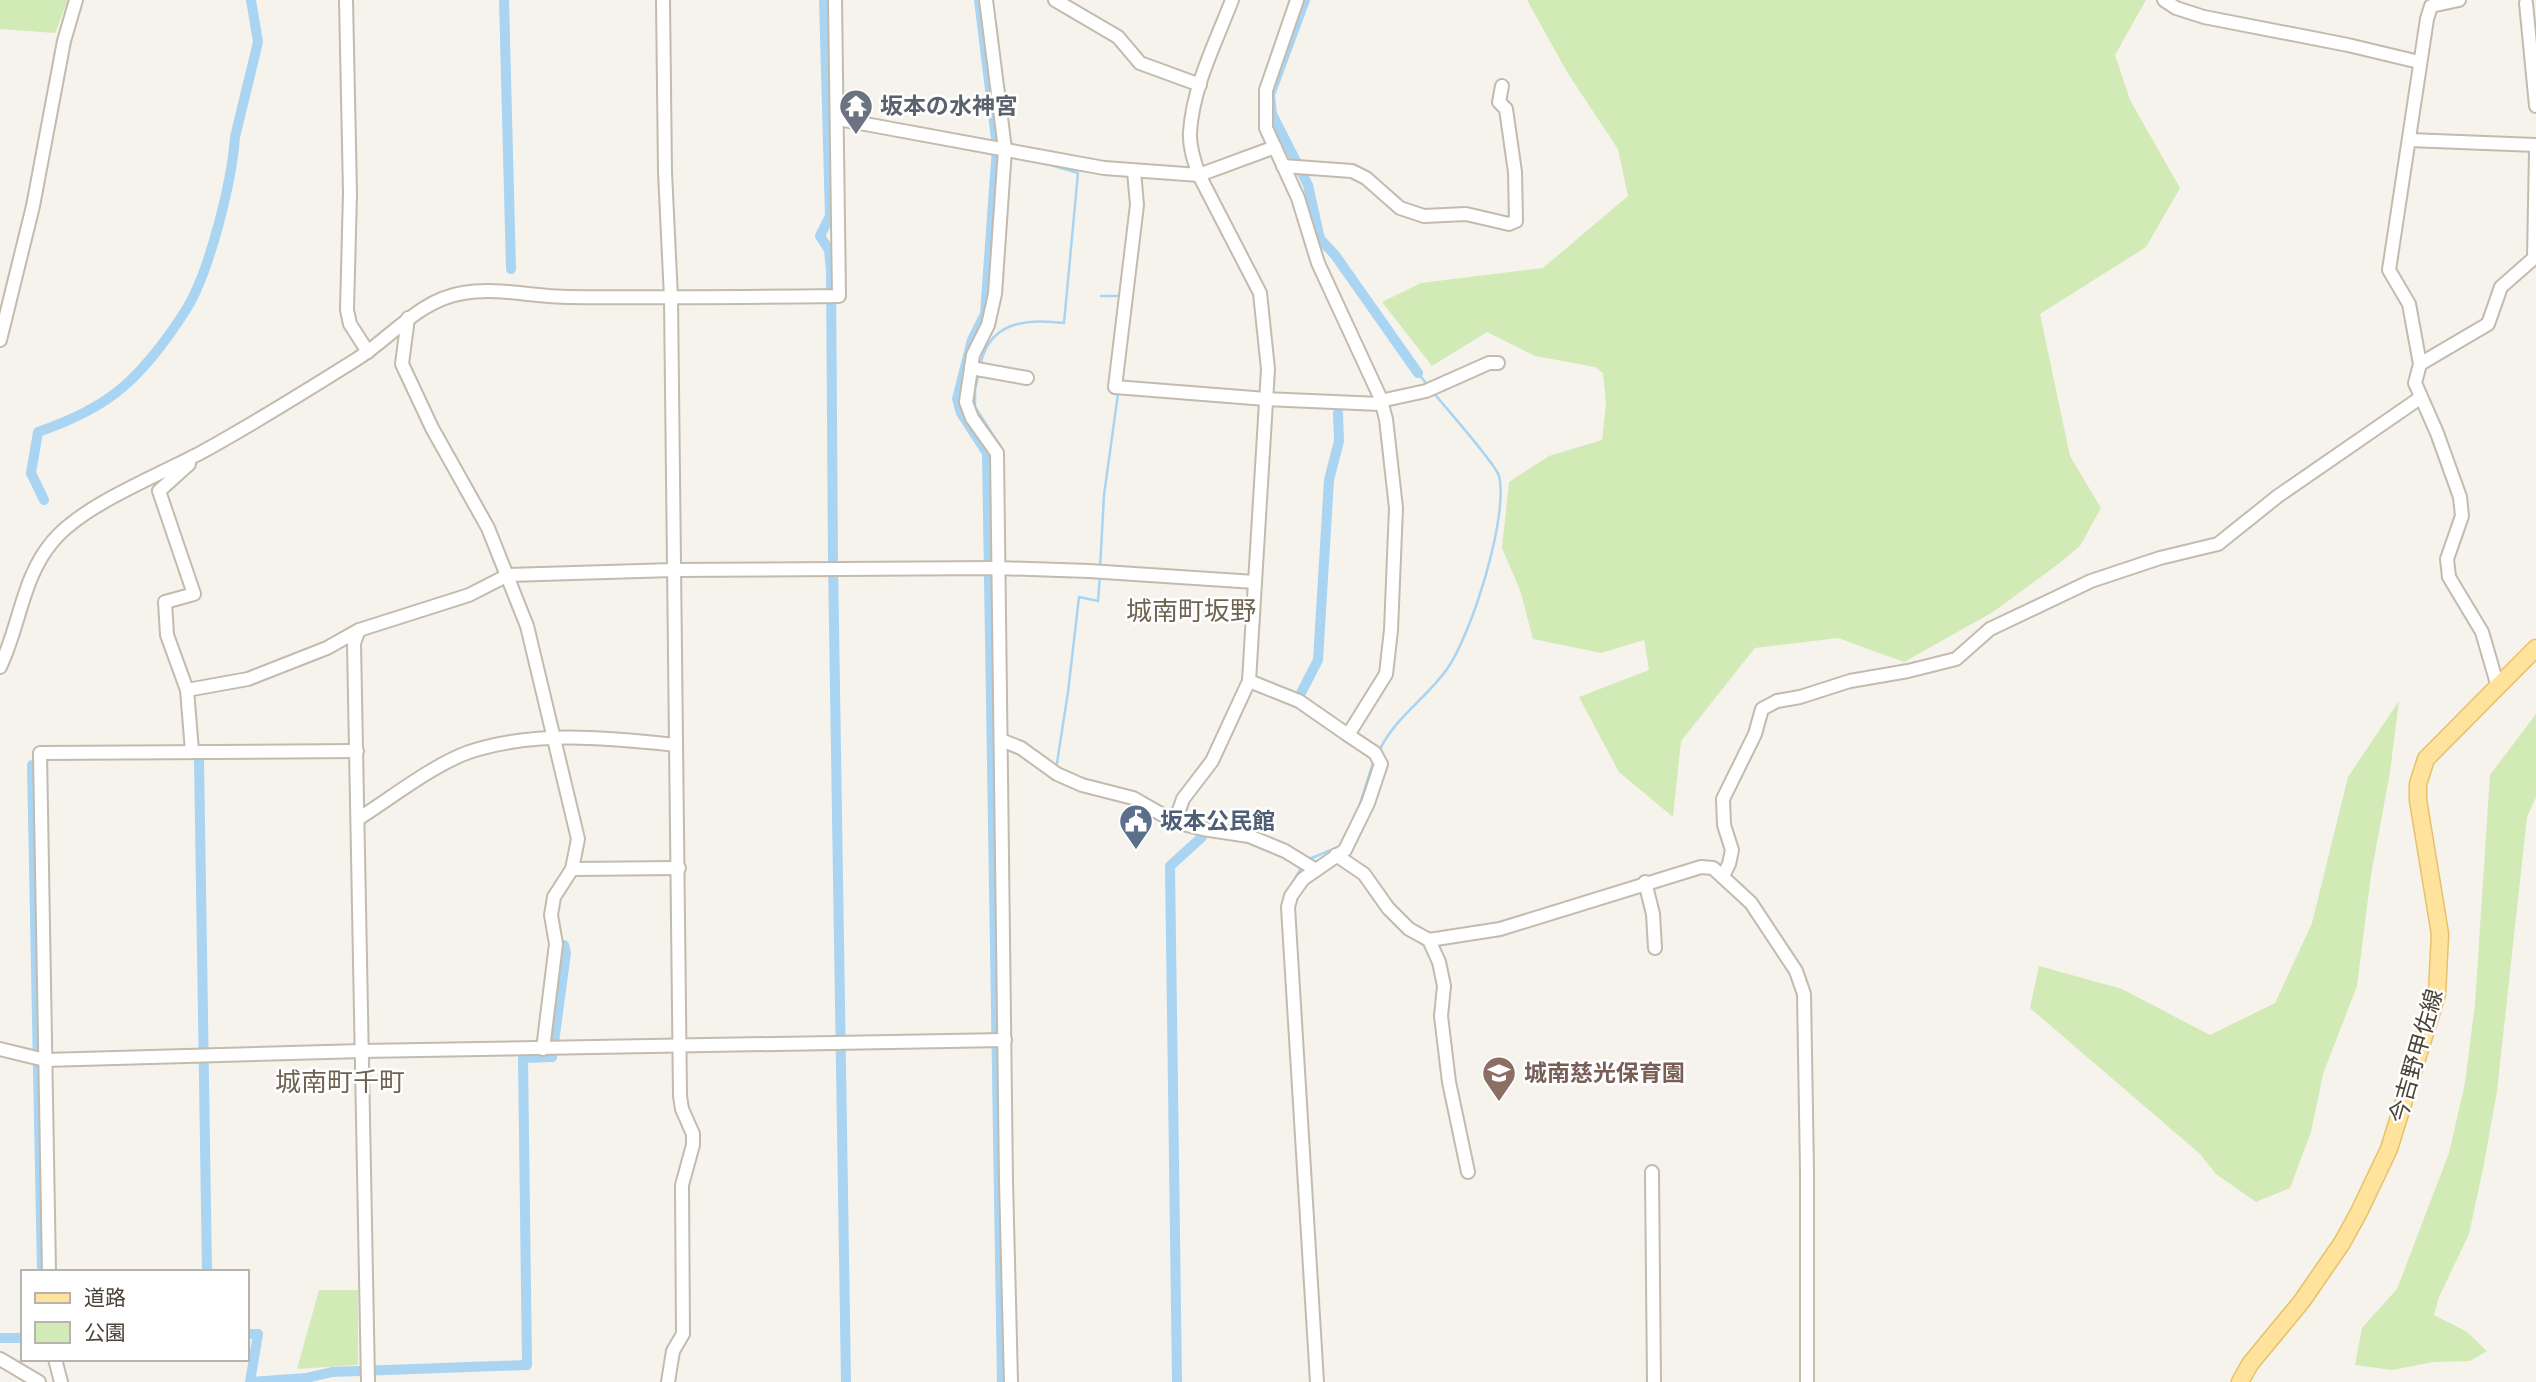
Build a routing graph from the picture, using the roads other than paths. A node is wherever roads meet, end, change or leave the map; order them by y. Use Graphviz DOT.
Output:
graph roads {
  1 [pos="76,0"];
  2 [pos="346,0"];
  3 [pos="663,0"];
  4 [pos="835,0"];
  5 [pos="986,0"];
  6 [pos="1055,0"];
  7 [pos="1232,0"];
  8 [pos="1297,0"];
  9 [pos="2164,0"];
  10 [pos="2459,0"];
  11 [pos="2527,3"];
  12 [pos="2419,62"];
  13 [pos="1200,85"];
  14 [pos="1502,86"];
  15 [pos="2536,106"];
  16 [pos="838,119"];
  17 [pos="2409,140"];
  18 [pos="2536,145"];
  19 [pos="1275,147"];
  20 [pos="1005,149"];
  21 [pos="2536,151"];
  22 [pos="1283,166"];
  23 [pos="1134,171"];
  24 [pos="1199,175"];
  25 [pos="671,298"];
  26 [pos="408,318"];
  27 [pos="0,340"];
  28 [pos="368,352"];
  29 [pos="1497,363"];
  30 [pos="2420,363"];
  31 [pos="971,368"];
  32 [pos="1027,378"];
  33 [pos="2420,398"];
  34 [pos="1266,399"];
  35 [pos="1380,402"];
  36 [pos="202,452"];
  37 [pos="998,568"];
  38 [pos="673,570"];
  39 [pos="508,575"];
  40 [pos="1255,582"];
  41 [pos="359,630"];
  42 [pos="2536,648"];
  43 [pos="0,667"];
  44 [pos="1250,681"];
  45 [pos="2498,687"];
  46 [pos="187,690"];
  47 [pos="1348,735"];
  48 [pos="554,739"];
  49 [pos="1001,740"];
  50 [pos="676,744"];
  51 [pos="192,751"];
  52 [pos="357,751"];
  53 [pos="358,819"];
  54 [pos="1175,822"];
  55 [pos="1336,855"];
  56 [pos="679,868"];
  57 [pos="572,869"];
  58 [pos="1316,870"];
  59 [pos="1723,876"];
  60 [pos="1645,883"];
  61 [pos="1429,940"];
  62 [pos="1655,948"];
  63 [pos="1005,1041"];
  64 [pos="680,1048"];
  65 [pos="0,1049"];
  66 [pos="542,1049"];
  67 [pos="362,1051"];
  68 [pos="45,1060"];
  69 [pos="1468,1171"];
  70 [pos="1652,1172"];
  71 [pos="49,1270"];
  72 [pos="0,1359"];
  73 [pos="56,1361"];
  74 [pos="39,1382"];
  75 [pos="61,1382"];
  76 [pos="368,1382"];
  77 [pos="668,1382"];
  78 [pos="1011,1382"];
  79 [pos="1317,1382"];
  80 [pos="1654,1382"];
  81 [pos="1807,1382"];
  82 [pos="2240,1382"];
  1 -- 27 [label="street"];
  2 -- 28 [label="street"];
  3 -- 25 [label="street"];
  4 -- 16 [label="street"];
  5 -- 20 [label="street"];
  6 -- 13 [label="street"];
  7 -- 13 [label="street"];
  8 -- 19 [label="street"];
  9 -- 12 [label="street"];
  10 -- 12 [label="street"];
  11 -- 15 [label="street"];
  12 -- 17 [label="street"];
  13 -- 24 [label="street"];
  14 -- 22 [label="street"];
  16 -- 20 [label="street"];
  16 -- 25 [label="street"];
  17 -- 18 [label="street"];
  17 -- 30 [label="street"];
  19 -- 22 [label="street"];
  19 -- 24 [label="street"];
  20 -- 23 [label="street"];
  20 -- 31 [label="street"];
  21 -- 30 [label="street"];
  22 -- 35 [label="street"];
  23 -- 24 [label="street"];
  23 -- 34 [label="street"];
  24 -- 34 [label="street"];
  25 -- 26 [label="street"];
  25 -- 38 [label="street"];
  26 -- 28 [label="street"];
  26 -- 39 [label="street"];
  28 -- 36 [label="street"];
  29 -- 35 [label="street"];
  30 -- 33 [label="street"];
  31 -- 32 [label="street"];
  31 -- 37 [label="street"];
  33 -- 45 [label="street"];
  33 -- 59 [label="street"];
  34 -- 35 [label="street"];
  34 -- 40 [label="street"];
  35 -- 47 [label="street"];
  36 -- 43 [label="street"];
  36 -- 46 [label="street"];
  37 -- 38 [label="street"];
  37 -- 40 [label="street"];
  37 -- 49 [label="street"];
  38 -- 39 [label="street"];
  38 -- 50 [label="street"];
  39 -- 41 [label="street"];
  39 -- 48 [label="street"];
  40 -- 44 [label="street"];
  41 -- 46 [label="street"];
  41 -- 52 [label="street"];
  42 -- 45 [label="main road, 今吉野甲佐線"];
  44 -- 47 [label="street"];
  44 -- 54 [label="street"];
  45 -- 82 [label="main road, 今吉野甲佐線"];
  46 -- 51 [label="street"];
  47 -- 55 [label="street"];
  48 -- 50 [label="street"];
  48 -- 53 [label="street"];
  48 -- 57 [label="street"];
  49 -- 54 [label="street"];
  49 -- 63 [label="street"];
  50 -- 56 [label="street"];
  51 -- 52 [label="street"];
  51 -- 68 [label="street"];
  52 -- 53 [label="street"];
  53 -- 67 [label="street"];
  54 -- 58 [label="street"];
  55 -- 58 [label="street"];
  55 -- 61 [label="street"];
  56 -- 57 [label="street"];
  56 -- 64 [label="street"];
  57 -- 66 [label="street"];
  58 -- 79 [label="street"];
  59 -- 60 [label="street"];
  59 -- 81 [label="street"];
  60 -- 61 [label="street"];
  60 -- 62 [label="street"];
  61 -- 69 [label="street"];
  63 -- 64 [label="street"];
  63 -- 78 [label="street"];
  64 -- 66 [label="street"];
  64 -- 77 [label="street"];
  65 -- 68 [label="street"];
  66 -- 67 [label="street"];
  67 -- 68 [label="street"];
  67 -- 76 [label="street"];
  68 -- 71 [label="street"];
  70 -- 80 [label="street"];
  72 -- 74 [label="street"];
  73 -- 75 [label="street"];
}
